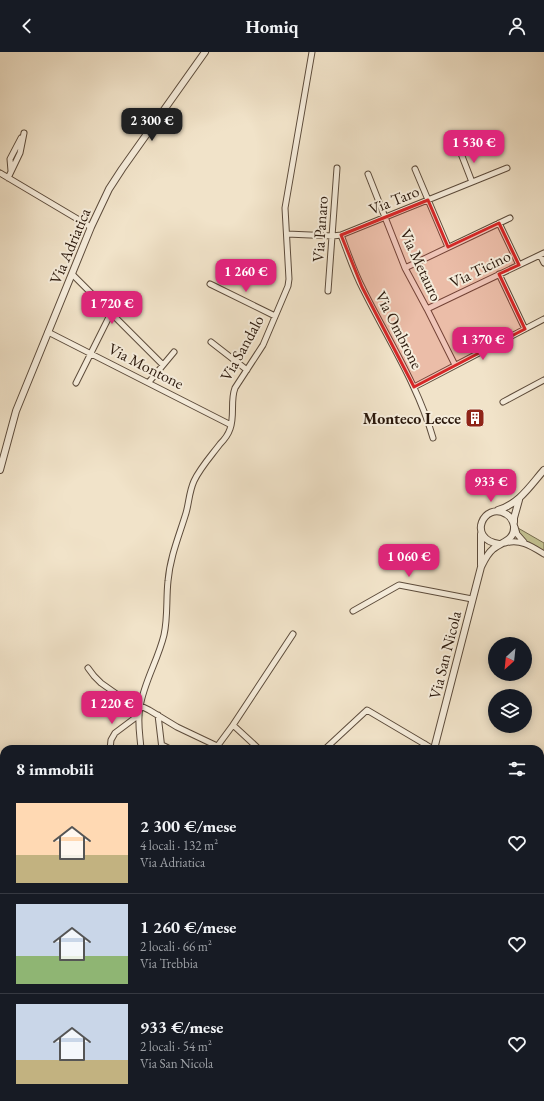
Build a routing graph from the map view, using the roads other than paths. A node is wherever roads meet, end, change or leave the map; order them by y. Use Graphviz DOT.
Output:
graph roads {
  1 [pos="205,52"];
  2 [pos="312,52"];
  3 [pos="460,151"];
  4 [pos="337,168"];
  5 [pos="507,168"];
  6 [pos="415,169"];
  7 [pos="11,172"];
  8 [pos="0,173"];
  9 [pos="368,174"];
  10 [pos="8,178"];
  11 [pos="472,182"];
  12 [pos="428,200"];
  13 [pos="385,217"];
  14 [pos="510,218"];
  15 [pos="499,223"];
  16 [pos="91,227"];
  17 [pos="287,234"];
  18 [pos="341,235"];
  19 [pos="333,236"];
  20 [pos="448,247"];
  21 [pos="542,254"];
  22 [pos="544,263"];
  23 [pos="518,265"];
  24 [pos="405,268"];
  25 [pos="72,274"];
  26 [pos="499,274"];
  27 [pos="210,284"];
  28 [pos="328,292"];
  29 [pos="427,309"];
  30 [pos="111,313"];
  31 [pos="275,316"];
  32 [pos="544,319"];
  33 [pos="525,329"];
  34 [pos="48,332"];
  35 [pos="211,342"];
  36 [pos="174,352"];
  37 [pos="90,353"];
  38 [pos="163,365"];
  39 [pos="455,365"];
  40 [pos="247,370"];
  41 [pos="544,380"];
  42 [pos="149,382"];
  43 [pos="76,383"];
  44 [pos="414,387"];
  45 [pos="503,402"];
  46 [pos="231,425"];
  47 [pos="433,438"];
  48 [pos="0,470"];
  49 [pos="544,470"];
  50 [pos="520,499"];
  51 [pos="496,511"];
  52 [pos="514,524"];
  53 [pos="481,530"];
  54 [pos="524,543"];
  55 [pos="501,544"];
  56 [pos="544,554"];
  57 [pos="481,567"];
  58 [pos="472,599"];
  59 [pos="353,610"];
  60 [pos="293,634"];
  61 [pos="88,668"];
  62 [pos="140,705"];
  63 [pos="158,715"];
  64 [pos="139,716"];
  65 [pos="233,725"];
  66 [pos="425,744"];
  67 [pos="110,745"];
  68 [pos="141,745"];
  69 [pos="162,745"];
  70 [pos="210,745"];
  71 [pos="218,745"];
  72 [pos="255,745"];
  73 [pos="329,745"];
  74 [pos="435,745"];
  1 -- 16 [label="street, Via Adriatica"];
  2 -- 17 [label="street, Via Sandalo"];
  3 -- 11 [label="street"];
  4 -- 19 [label="street, Via Panaro"];
  5 -- 11 [label="street, Via Taro"];
  6 -- 12 [label="street"];
  7 -- 7 [label="street"];
  7 -- 10 [label="street"];
  8 -- 10 [label="street"];
  9 -- 13 [label="street, Via Metauro"];
  10 -- 16 [label="street"];
  11 -- 12 [label="street, Via Taro"];
  12 -- 13 [label="street, Via Taro"];
  12 -- 20 [label="street"];
  13 -- 18 [label="street, Via Taro"];
  13 -- 24 [label="street, Via Metauro"];
  14 -- 15 [label="street"];
  15 -- 20 [label="street"];
  15 -- 23 [label="street"];
  16 -- 25 [label="street, Via Adriatica"];
  17 -- 19 [label="street, Via Taro"];
  17 -- 31 [label="street, Via Sandalo"];
  18 -- 19 [label="street, Via Taro"];
  18 -- 44 [label="street, Via Ombrone"];
  19 -- 28 [label="street, Via Panaro"];
  20 -- 24 [label="street"];
  21 -- 22 [label="street"];
  21 -- 23 [label="street, Via Ticino"];
  23 -- 26 [label="street, Via Ticino"];
  24 -- 29 [label="street, Via Metauro"];
  25 -- 30 [label="street"];
  25 -- 34 [label="street, Via Adriatica"];
  26 -- 29 [label="street, Via Ticino"];
  26 -- 33 [label="street"];
  27 -- 31 [label="street"];
  29 -- 39 [label="street, Via Metauro"];
  30 -- 37 [label="street"];
  30 -- 38 [label="street"];
  31 -- 40 [label="street, Via Sandalo"];
  32 -- 33 [label="street"];
  33 -- 39 [label="street"];
  34 -- 37 [label="street, Via Montone"];
  34 -- 48 [label="street, Via Adriatica"];
  35 -- 40 [label="street"];
  36 -- 38 [label="street"];
  37 -- 42 [label="street, Via Montone"];
  37 -- 43 [label="street"];
  38 -- 42 [label="street"];
  39 -- 44 [label="street"];
  40 -- 46 [label="street, Via Sandalo"];
  41 -- 45 [label="street"];
  42 -- 46 [label="street, Via Montone"];
  44 -- 47 [label="street, Via Ombrone"];
  46 -- 62 [label="street, Via Sandalo"];
  49 -- 50 [label="street, Via San Nicola"];
  50 -- 51 [label="street, Via San Nicola"];
  50 -- 52 [label="street, Via San Nicola"];
  51 -- 52 [label="street"];
  51 -- 53 [label="street, Via San Nicola"];
  52 -- 54 [label="street"];
  52 -- 55 [label="street, Via San Nicola"];
  53 -- 55 [label="street"];
  53 -- 57 [label="street, Via San Nicola"];
  54 -- 55 [label="street"];
  54 -- 56 [label="street"];
  55 -- 57 [label="street, Via San Nicola"];
  57 -- 58 [label="street, Via San Nicola"];
  58 -- 59 [label="street"];
  58 -- 74 [label="street, Via San Nicola"];
  60 -- 65 [label="street"];
  61 -- 62 [label="street"];
  62 -- 63 [label="street"];
  62 -- 64 [label="street, Via Sandalo"];
  63 -- 69 [label="street"];
  63 -- 70 [label="street"];
  64 -- 67 [label="street"];
  64 -- 68 [label="street, Via Sandalo"];
  65 -- 71 [label="street"];
  65 -- 72 [label="street"];
  66 -- 73 [label="street"];
}
